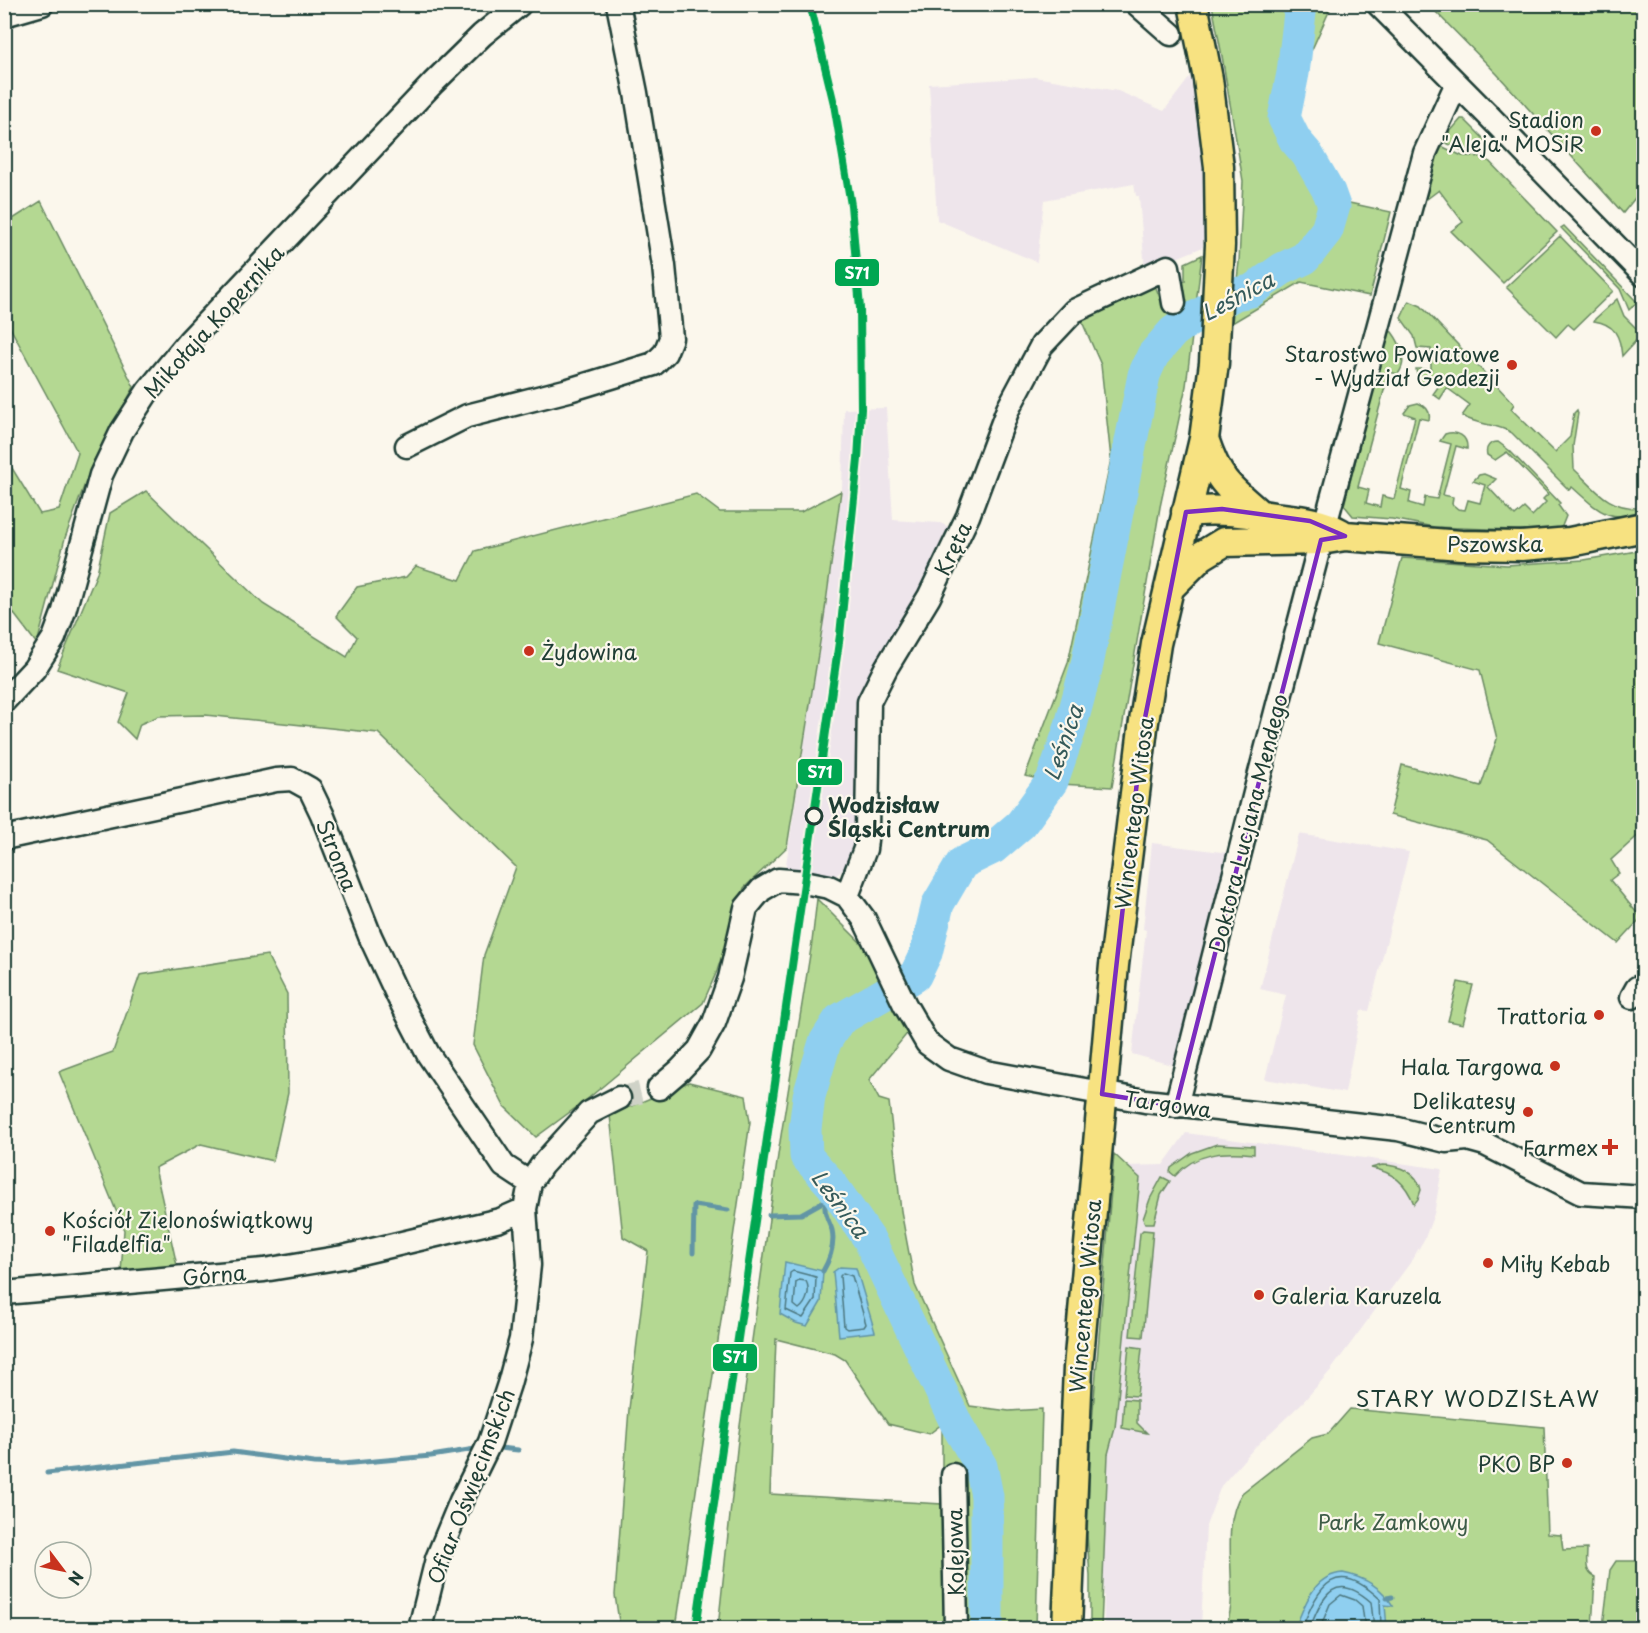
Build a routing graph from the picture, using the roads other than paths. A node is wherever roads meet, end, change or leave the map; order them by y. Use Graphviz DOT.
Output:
graph roads {
  1 [pos="42,4"];
  2 [pos="520,4"];
  3 [pos="618,4"];
  4 [pos="1137,4"];
  5 [pos="1193,4"];
  6 [pos="1378,4"];
  7 [pos="4,15"];
  8 [pos="1170,34"];
  9 [pos="1456,85"];
  10 [pos="1644,276"];
  11 [pos="1174,303"];
  12 [pos="1204,439"];
  13 [pos="407,446"];
  14 [pos="1186,512"];
  15 [pos="1261,515"];
  16 [pos="1644,528"];
  17 [pos="1330,534"];
  18 [pos="1224,542"];
  19 [pos="1168,588"];
  20 [pos="4,701"];
  21 [pos="4,838"];
  22 [pos="848,896"];
  23 [pos="659,1088"];
  24 [pos="1102,1094"];
  25 [pos="619,1098"];
  26 [pos="1176,1106"];
  27 [pos="530,1183"];
  28 [pos="1644,1197"];
  29 [pos="525,1209"];
  30 [pos="4,1293"];
  31 [pos="953,1475"];
  32 [pos="420,1629"];
  33 [pos="956,1629"];
  34 [pos="1067,1629"];
  1 -- 7 [label="street"];
  2 -- 20 [label="street, Mikołaja Kopernika"];
  3 -- 13 [label="street"];
  4 -- 8 [label="street"];
  5 -- 12 [label="main road, Wincentego Witosa"];
  6 -- 9 [label="street"];
  9 -- 10 [label="street"];
  9 -- 17 [label="street, Doktora Lucjana Mendego"];
  11 -- 22 [label="street, Kręta"];
  12 -- 14 [label="main road, Wincentego Witosa"];
  12 -- 15 [label="main road"];
  14 -- 15 [label="main road, Pszowska"];
  14 -- 18 [label="main road"];
  14 -- 19 [label="main road, Wincentego Witosa"];
  15 -- 17 [label="main road, Pszowska"];
  16 -- 17 [label="main road, Pszowska"];
  17 -- 18 [label="main road, Pszowska"];
  17 -- 26 [label="street, Doktora Lucjana Mendego"];
  18 -- 19 [label="main road"];
  19 -- 24 [label="main road, Wincentego Witosa"];
  21 -- 27 [label="street, Stroma"];
  22 -- 23 [label="street"];
  22 -- 24 [label="street, Targowa"];
  24 -- 26 [label="street, Targowa"];
  24 -- 34 [label="main road, Wincentego Witosa"];
  25 -- 27 [label="street, Ofiar Oświęcimskich"];
  26 -- 28 [label="street, Targowa"];
  27 -- 29 [label="street, Ofiar Oświęcimskich"];
  29 -- 30 [label="street, Górna"];
  29 -- 32 [label="street, Ofiar Oświęcimskich"];
  31 -- 33 [label="street, Kolejowa"];
}
